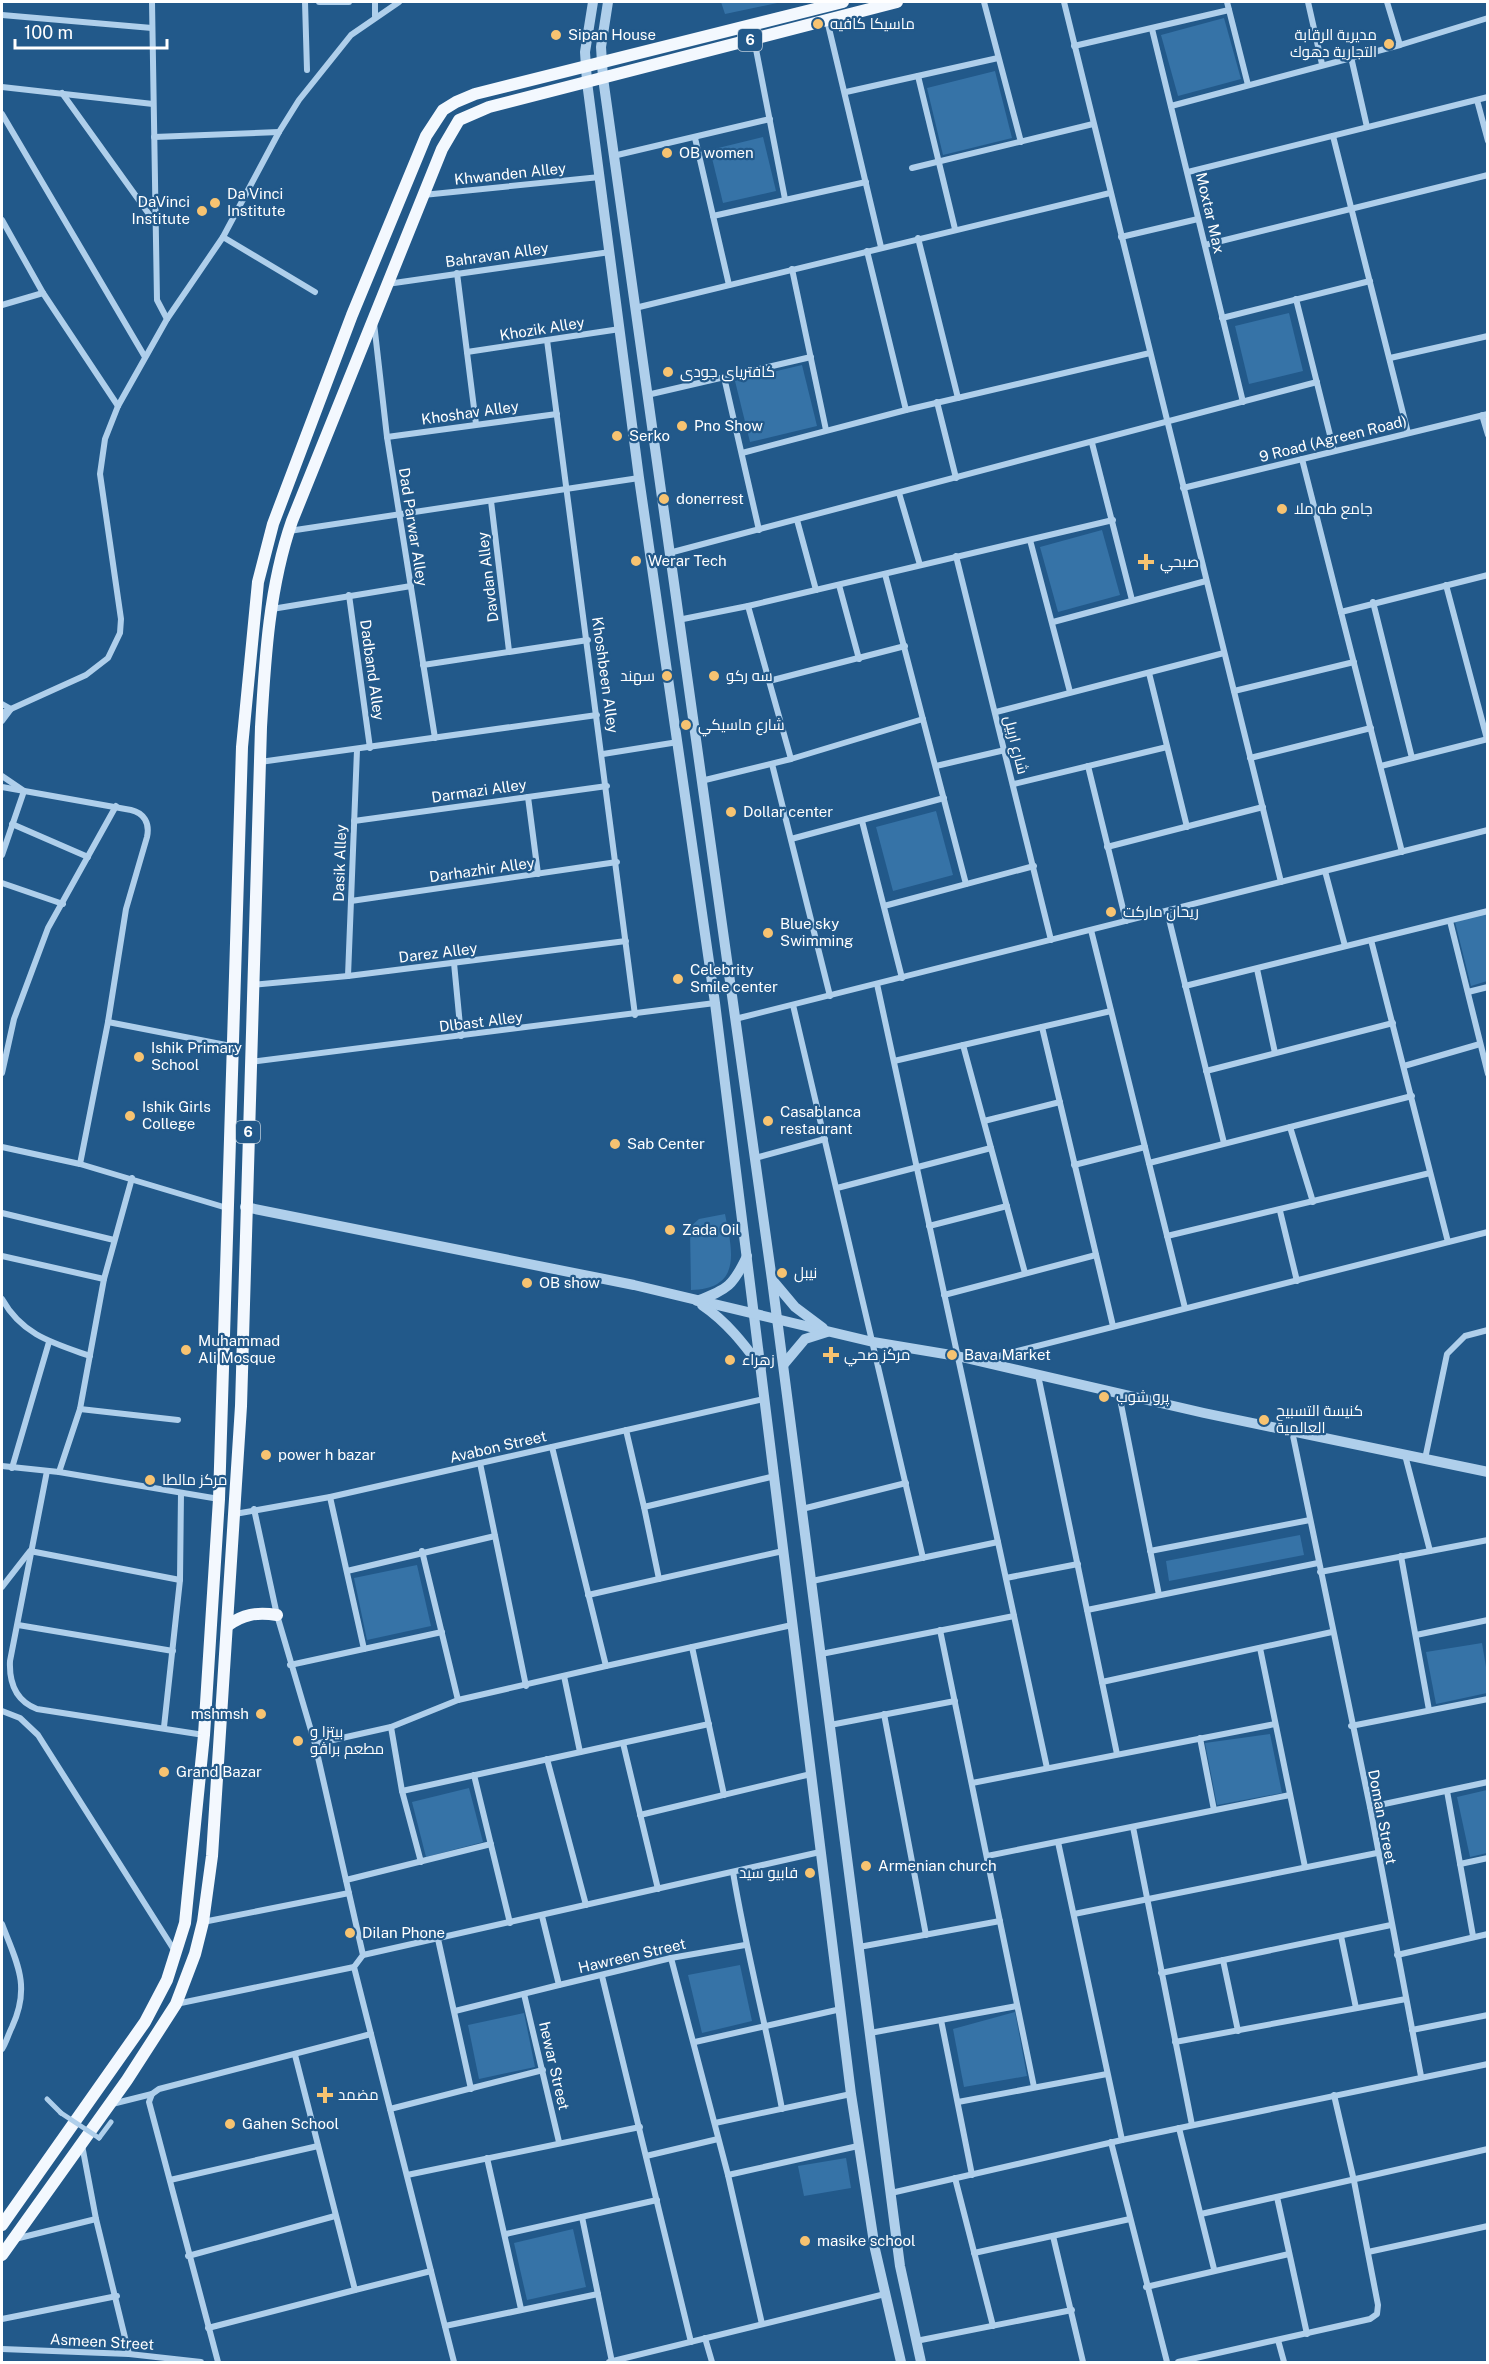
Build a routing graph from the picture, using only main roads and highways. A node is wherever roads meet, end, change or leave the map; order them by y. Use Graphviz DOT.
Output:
graph roads {
  1 [pos="843,2"];
  2 [pos="897,2"];
  3 [pos="826,4"];
  4 [pos="801,7"];
  5 [pos="237,885"];
  6 [pos="256,885"];
  7 [pos="236,917"];
  8 [pos="255,918"];
  9 [pos="277,1615"];
  10 [pos="227,1626"];
  11 [pos="2,2225"];
  12 [pos="2,2255"];
  1 -- 3 [label="main road, 6"];
  2 -- 6 [label="main road, 6"];
  3 -- 4 [label="main road, 6"];
  4 -- 5 [label="main road, 6"];
  5 -- 6 [label="main road"];
  5 -- 7 [label="main road, 6"];
  6 -- 8 [label="main road, 6"];
  7 -- 8 [label="main road"];
  7 -- 11 [label="main road, 6"];
  8 -- 10 [label="main road, 6"];
  9 -- 10 [label="main road"];
  10 -- 12 [label="main road, 6"];
}
